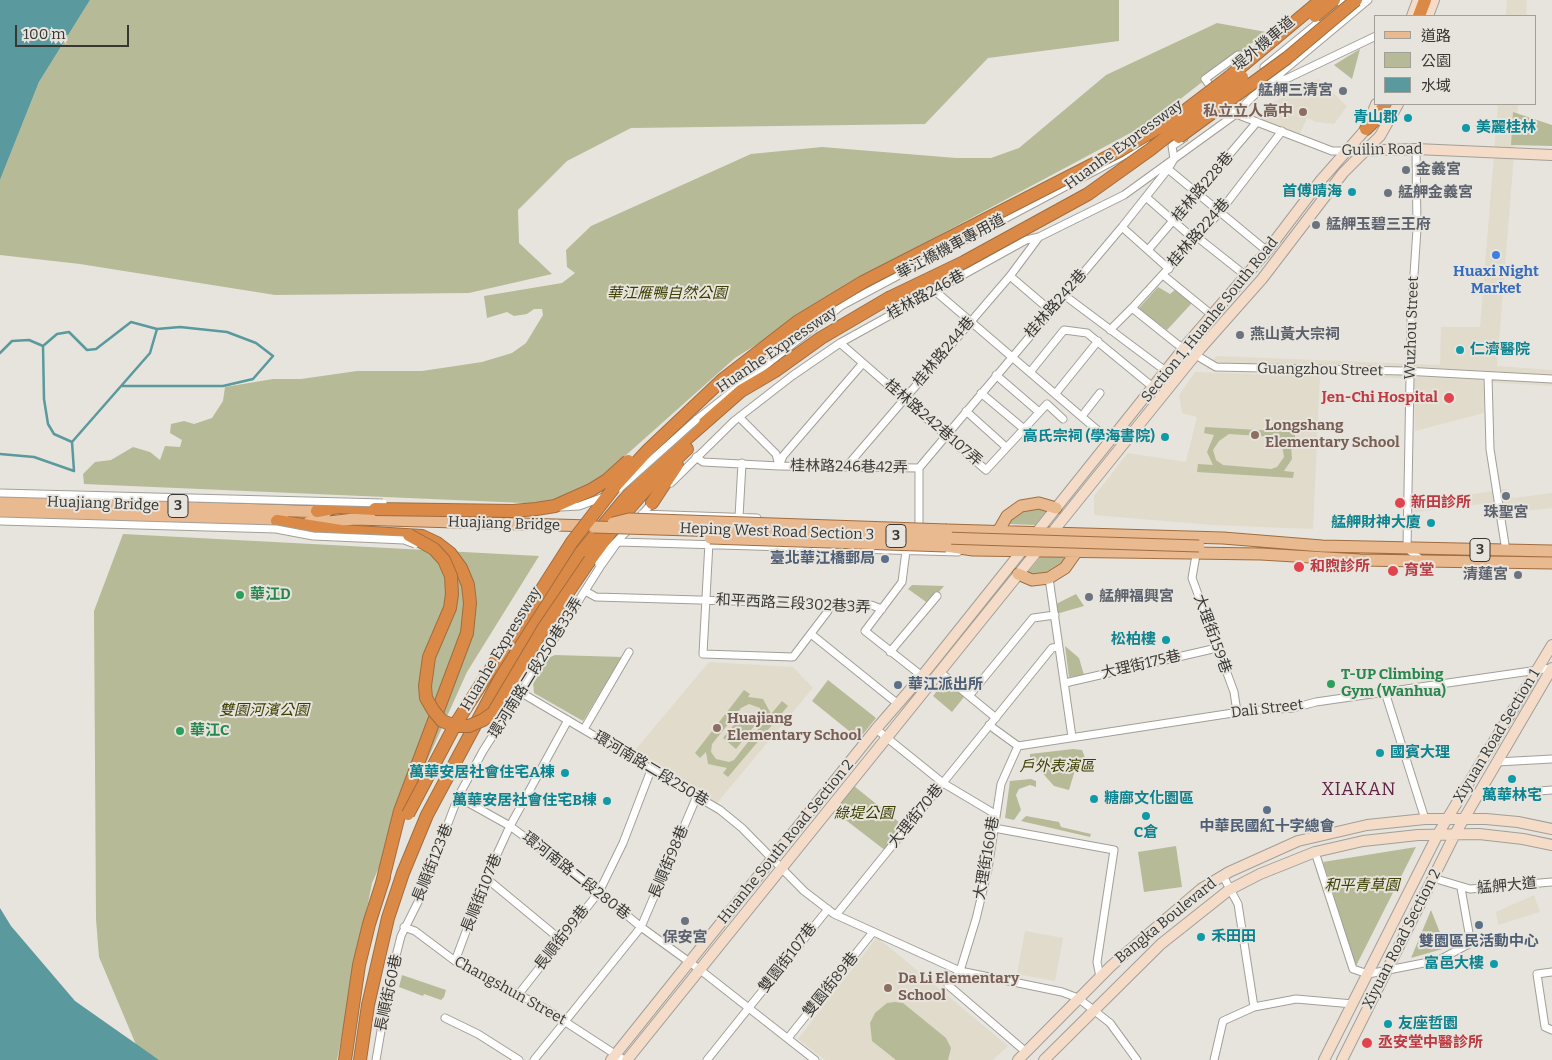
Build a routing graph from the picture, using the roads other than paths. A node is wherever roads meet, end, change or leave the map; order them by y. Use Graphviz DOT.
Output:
graph roads {
  1 [pos="1317,0"];
  2 [pos="1321,0"];
  3 [pos="1334,0"];
  4 [pos="1346,0"];
  5 [pos="1356,0"];
  6 [pos="1368,0"];
  7 [pos="1418,0"];
  8 [pos="1425,0"];
  9 [pos="1434,0"];
  10 [pos="1412,15"];
  11 [pos="1419,15"];
  12 [pos="1428,15"];
  13 [pos="1374,37"];
  14 [pos="1272,80"];
  15 [pos="1211,87"];
  16 [pos="1224,102"];
  17 [pos="1382,105"];
  18 [pos="1397,105"];
  19 [pos="1236,114"];
  20 [pos="1257,122"];
  21 [pos="1366,129"];
  22 [pos="1282,131"];
  23 [pos="1368,149"];
  24 [pos="1416,149"];
  25 [pos="1347,151"];
  26 [pos="1552,155"];
  27 [pos="1174,159"];
  28 [pos="1168,169"];
  29 [pos="1088,194"];
  30 [pos="1196,195"];
  31 [pos="1146,197"];
  32 [pos="1218,212"];
  33 [pos="1174,221"];
  34 [pos="1122,227"];
  35 [pos="1039,237"];
  36 [pos="1196,238"];
  37 [pos="1148,250"];
  38 [pos="1267,251"];
  39 [pos="1169,268"];
  40 [pos="1163,275"];
  41 [pos="1245,275"];
  42 [pos="1010,276"];
  43 [pos="935,290"];
  44 [pos="1064,295"];
  45 [pos="1132,308"];
  46 [pos="1051,311"];
  47 [pos="1212,315"];
  48 [pos="971,321"];
  49 [pos="1110,330"];
  50 [pos="1098,342"];
  51 [pos="840,343"];
  52 [pos="1185,347"];
  53 [pos="1195,354"];
  54 [pos="1012,355"];
  55 [pos="863,363"];
  56 [pos="775,371"];
  57 [pos="1030,371"];
  58 [pos="1411,371"];
  59 [pos="1167,372"];
  60 [pos="996,375"];
  61 [pos="1488,376"];
  62 [pos="1552,379"];
  63 [pos="1154,388"];
  64 [pos="981,393"];
  65 [pos="1056,393"];
  66 [pos="1100,393"];
  67 [pos="905,398"];
  68 [pos="966,411"];
  69 [pos="1039,412"];
  70 [pos="1082,416"];
  71 [pos="739,417"];
  72 [pos="1063,419"];
  73 [pos="674,423"];
  74 [pos="1024,429"];
  75 [pos="946,434"];
  76 [pos="1110,441"];
  77 [pos="1006,447"];
  78 [pos="693,451"];
  79 [pos="742,463"];
  80 [pos="779,466"];
  81 [pos="847,466"];
  82 [pos="918,468"];
  83 [pos="0,493"];
  84 [pos="0,501"];
  85 [pos="652,503"];
  86 [pos="1056,508"];
  87 [pos="317,511"];
  88 [pos="0,512"];
  89 [pos="642,514"];
  90 [pos="739,517"];
  91 [pos="354,518"];
  92 [pos="0,521"];
  93 [pos="277,521"];
  94 [pos="918,524"];
  95 [pos="594,526"];
  96 [pos="972,529"];
  97 [pos="947,530"];
  98 [pos="999,530"];
  99 [pos="1037,532"];
  100 [pos="1052,532"];
  101 [pos="409,535"];
  102 [pos="1261,541"];
  103 [pos="618,542"];
  104 [pos="706,542"];
  105 [pos="946,546"];
  106 [pos="1407,548"];
  107 [pos="973,550"];
  108 [pos="1022,550"];
  109 [pos="1038,550"];
  110 [pos="1197,550"];
  111 [pos="1506,550"];
  112 [pos="906,551"];
  113 [pos="1077,551"];
  114 [pos="1552,551"];
  115 [pos="593,561"];
  116 [pos="1423,561"];
  117 [pos="1552,563"];
  118 [pos="1018,574"];
  119 [pos="1049,578"];
  120 [pos="584,591"];
  121 [pos="937,596"];
  122 [pos="705,600"];
  123 [pos="829,604"];
  124 [pos="882,609"];
  125 [pos="1055,615"];
  126 [pos="811,634"];
  127 [pos="1552,645"];
  128 [pos="1059,646"];
  129 [pos="1217,648"];
  130 [pos="629,652"];
  131 [pos="890,652"];
  132 [pos="1552,668"];
  133 [pos="1536,670"];
  134 [pos="940,672"];
  135 [pos="922,676"];
  136 [pos="1065,683"];
  137 [pos="520,692"];
  138 [pos="1385,692"];
  139 [pos="969,696"];
  140 [pos="898,704"];
  141 [pos="1237,712"];
  142 [pos="996,718"];
  143 [pos="568,720"];
  144 [pos="989,725"];
  145 [pos="584,729"];
  146 [pos="876,729"];
  147 [pos="1072,737"];
  148 [pos="886,738"];
  149 [pos="1018,746"];
  150 [pos="1552,759"];
  151 [pos="1498,762"];
  152 [pos="651,770"];
  153 [pos="943,784"];
  154 [pos="1552,790"];
  155 [pos="698,796"];
  156 [pos="1477,796"];
  157 [pos="458,797"];
  158 [pos="996,814"];
  159 [pos="1464,818"];
  160 [pos="1425,819"];
  161 [pos="510,826"];
  162 [pos="1443,826"];
  163 [pos="994,828"];
  164 [pos="1552,829"];
  165 [pos="1455,834"];
  166 [pos="1552,845"];
  167 [pos="1315,852"];
  168 [pos="772,858"];
  169 [pos="782,869"];
  170 [pos="1223,876"];
  171 [pos="486,878"];
  172 [pos="1433,878"];
  173 [pos="1552,882"];
  174 [pos="382,883"];
  175 [pos="1461,888"];
  176 [pos="1229,890"];
  177 [pos="599,892"];
  178 [pos="828,909"];
  179 [pos="836,915"];
  180 [pos="404,927"];
  181 [pos="641,927"];
  182 [pos="873,932"];
  183 [pos="561,940"];
  184 [pos="455,961"];
  185 [pos="689,962"];
  186 [pos="699,969"];
  187 [pos="960,971"];
  188 [pos="1386,972"];
  189 [pos="1552,972"];
  190 [pos="1368,974"];
  191 [pos="1100,977"];
  192 [pos="518,994"];
  193 [pos="1078,998"];
  194 [pos="1353,1004"];
  195 [pos="749,1007"];
  196 [pos="1254,1007"];
  197 [pos="1094,1010"];
  198 [pos="446,1018"];
  199 [pos="564,1021"];
  200 [pos="1552,1030"];
  201 [pos="788,1038"];
  202 [pos="804,1052"];
  203 [pos="1026,1052"];
  204 [pos="619,1058"];
  205 [pos="344,1060"];
  206 [pos="360,1060"];
  207 [pos="376,1060"];
  208 [pos="520,1060"];
  209 [pos="534,1060"];
  210 [pos="707,1060"];
  211 [pos="801,1060"];
  212 [pos="815,1060"];
  213 [pos="1018,1060"];
  214 [pos="1044,1060"];
  215 [pos="1136,1060"];
  216 [pos="1214,1060"];
  217 [pos="1324,1060"];
  218 [pos="1342,1060"];
  1 -- 15 [label="street, 堤外機車道"];
  2 -- 73 [label="highway, Huanhe Expressway, bridge"];
  3 -- 29 [label="highway, Huanhe Expressway, bridge"];
  4 -- 16 [label="street"];
  5 -- 29 [label="highway, bridge"];
  6 -- 14 [label="street, 桂林路246巷"];
  7 -- 10 [label="street"];
  8 -- 11 [label="highway"];
  9 -- 12 [label="street"];
  13 -- 14 [label="street"];
  14 -- 19 [label="street, 桂林路246巷"];
  15 -- 16 [label="street, Guilin Road"];
  16 -- 19 [label="street, Guilin Road"];
  16 -- 27 [label="street, 桂林路242巷"];
  16 -- 83 [label="street, 華江橋機車專用道, bridge"];
  17 -- 21 [label="highway"];
  18 -- 23 [label="street"];
  19 -- 20 [label="street, Guilin Road"];
  19 -- 27 [label="street, 桂林路246巷"];
  20 -- 22 [label="street, Guilin Road"];
  20 -- 30 [label="street, 桂林路228巷"];
  21 -- 25 [label="street, Section 1, Huanhe South Road"];
  22 -- 25 [label="street, Guilin Road"];
  22 -- 32 [label="street, 桂林路224巷"];
  23 -- 24 [label="street, Guilin Road"];
  23 -- 25 [label="street, Guilin Road"];
  23 -- 53 [label="street, Huanhe South Road Section 2"];
  24 -- 26 [label="street, Guilin Road"];
  24 -- 58 [label="street, Wuzhou Street"];
  25 -- 38 [label="street, Section 1, Huanhe South Road"];
  27 -- 28 [label="street, 桂林路242巷"];
  27 -- 35 [label="street, 桂林路246巷"];
  28 -- 30 [label="street"];
  28 -- 31 [label="street, 桂林路242巷"];
  29 -- 56 [label="highway, Huanhe Expressway, bridge"];
  30 -- 32 [label="street"];
  30 -- 33 [label="street, 桂林路228巷"];
  31 -- 33 [label="street"];
  31 -- 34 [label="street, 桂林路242巷"];
  32 -- 36 [label="street, 桂林路224巷"];
  32 -- 38 [label="street"];
  33 -- 36 [label="street"];
  33 -- 37 [label="street, 桂林路228巷"];
  34 -- 37 [label="street"];
  34 -- 44 [label="street, 桂林路242巷"];
  35 -- 42 [label="street, 桂林路244巷"];
  35 -- 43 [label="street, 桂林路246巷"];
  36 -- 39 [label="street, 桂林路224巷"];
  36 -- 41 [label="street"];
  37 -- 39 [label="street"];
  38 -- 41 [label="street, Section 1, Huanhe South Road"];
  39 -- 40 [label="street, 桂林路224巷"];
  40 -- 45 [label="street, 桂林路224巷"];
  40 -- 47 [label="street"];
  41 -- 47 [label="street, Section 1, Huanhe South Road"];
  42 -- 46 [label="street"];
  42 -- 48 [label="street, 桂林路244巷"];
  43 -- 48 [label="street"];
  43 -- 51 [label="street, 桂林路246巷"];
  44 -- 46 [label="street, 桂林路242巷"];
  44 -- 49 [label="street"];
  45 -- 49 [label="street, 桂林路224巷"];
  45 -- 52 [label="street, Guangzhou Street"];
  46 -- 54 [label="street, 桂林路242巷"];
  47 -- 52 [label="street, Section 1, Huanhe South Road"];
  48 -- 54 [label="street"];
  48 -- 67 [label="street, 桂林路244巷"];
  49 -- 59 [label="street"];
  50 -- 57 [label="street"];
  50 -- 63 [label="street"];
  50 -- 65 [label="street"];
  51 -- 55 [label="street, 桂林路242巷107弄"];
  51 -- 71 [label="street, 桂林路246巷"];
  52 -- 53 [label="street, Guangzhou Street"];
  52 -- 59 [label="street, Section 1, Huanhe South Road"];
  53 -- 58 [label="street, Guangzhou Street"];
  53 -- 100 [label="street, Huanhe South Road Section 2"];
  54 -- 57 [label="street"];
  54 -- 60 [label="street, 桂林路242巷"];
  55 -- 67 [label="street, 桂林路242巷107弄"];
  55 -- 80 [label="street, 桂林路246巷42弄"];
  56 -- 78 [label="highway"];
  56 -- 206 [label="highway, Huanhe Expressway"];
  57 -- 65 [label="street"];
  58 -- 61 [label="street, Guangzhou Street"];
  58 -- 106 [label="street, Wuzhou Street"];
  59 -- 63 [label="street, Section 1, Huanhe South Road"];
  60 -- 64 [label="street, 桂林路242巷"];
  60 -- 69 [label="street"];
  61 -- 62 [label="street, Guangzhou Street"];
  61 -- 111 [label="street"];
  63 -- 76 [label="street, Section 1, Huanhe South Road"];
  64 -- 68 [label="street, 桂林路242巷"];
  64 -- 74 [label="street"];
  65 -- 70 [label="street"];
  66 -- 70 [label="street"];
  67 -- 75 [label="street, 桂林路242巷107弄"];
  67 -- 81 [label="street, 桂林路244巷"];
  68 -- 75 [label="street, 桂林路242巷"];
  68 -- 77 [label="street"];
  69 -- 72 [label="street"];
  69 -- 74 [label="street, 桂林路242巷107弄"];
  70 -- 76 [label="street"];
  71 -- 78 [label="street, 桂林路246巷"];
  71 -- 80 [label="street"];
  73 -- 87 [label="highway, bridge"];
  73 -- 174 [label="highway, Huanhe Expressway, bridge"];
  74 -- 77 [label="street, 桂林路242巷107弄"];
  75 -- 77 [label="street, 桂林路242巷107弄"];
  75 -- 82 [label="street, 桂林路242巷"];
  76 -- 86 [label="street, Section 1, Huanhe South Road"];
  78 -- 79 [label="street, 桂林路246巷42弄"];
  78 -- 85 [label="highway"];
  78 -- 115 [label="highway"];
  79 -- 80 [label="street, 桂林路246巷42弄"];
  79 -- 90 [label="street"];
  80 -- 81 [label="street, 桂林路246巷42弄"];
  81 -- 82 [label="street, 桂林路246巷42弄"];
  82 -- 94 [label="street"];
  84 -- 87 [label="main road, Huajiang Bridge / 3"];
  85 -- 89 [label="street"];
  86 -- 98 [label="main road"];
  86 -- 99 [label="street, Section 1, Huanhe South Road"];
  87 -- 91 [label="main road, Huajiang Bridge / 3"];
  88 -- 93 [label="main road, Huajiang Bridge / 3"];
  89 -- 90 [label="street, Heping West Road Section 3"];
  89 -- 103 [label="street"];
  90 -- 94 [label="street, Heping West Road Section 3"];
  91 -- 93 [label="main road, Huajiang Bridge / 3"];
  91 -- 95 [label="main road, Huajiang Bridge / 3, bridge"];
  92 -- 115 [label="street, bridge"];
  93 -- 101 [label="highway"];
  94 -- 96 [label="street, Heping West Road Section 3"];
  95 -- 97 [label="main road, Huajiang Bridge / 3, bridge"];
  95 -- 105 [label="main road, Huajiang Bridge / 3, bridge"];
  95 -- 110 [label="main road, Heping West Road Section 3 / 3, bridge"];
  96 -- 97 [label="main road, Heping West Road Section 3 / 3"];
  96 -- 98 [label="main road, Heping West Road Section 3 / 3"];
  98 -- 99 [label="main road, Heping West Road Section 3 / 3"];
  99 -- 100 [label="main road, Heping West Road Section 3 / 3"];
  99 -- 108 [label="street, Huanhe South Road Section 2"];
  100 -- 102 [label="main road, Heping West Road Section 3 / 3"];
  100 -- 109 [label="street, Huanhe South Road Section 2"];
  101 -- 115 [label="highway, bridge"];
  101 -- 174 [label="highway, bridge"];
  102 -- 106 [label="main road, Heping West Road Section 3 / 3"];
  102 -- 110 [label="main road, Heping West Road Section 3 / 3"];
  103 -- 104 [label="street, Heping West Road Section 3"];
  103 -- 115 [label="street"];
  103 -- 120 [label="street, 環河南路二段250巷33弄"];
  104 -- 112 [label="street, Heping West Road Section 3"];
  104 -- 122 [label="street"];
  105 -- 107 [label="main road, Heping West Road Section 3 / 3"];
  106 -- 111 [label="main road, Heping West Road Section 3 / 3"];
  106 -- 116 [label="street"];
  107 -- 108 [label="main road, Heping West Road Section 3 / 3"];
  107 -- 112 [label="street, Heping West Road Section 3"];
  108 -- 109 [label="main road, Heping West Road Section 3 / 3"];
  108 -- 135 [label="street, Huanhe South Road Section 2"];
  109 -- 113 [label="main road, Heping West Road Section 3 / 3"];
  109 -- 118 [label="street, Huanhe South Road Section 2"];
  110 -- 113 [label="main road, Heping West Road Section 3 / 3"];
  110 -- 116 [label="main road, Heping West Road Section 3 / 3"];
  110 -- 129 [label="street, 大理街159巷"];
  111 -- 114 [label="main road, Heping West Road Section 3 / 3"];
  112 -- 124 [label="street"];
  113 -- 119 [label="main road"];
  116 -- 117 [label="main road, Heping West Road Section 3 / 3"];
  118 -- 119 [label="main road"];
  118 -- 134 [label="street, Huanhe South Road Section 2"];
  119 -- 125 [label="street"];
  120 -- 122 [label="street, 和平西路三段302巷3弄"];
  120 -- 137 [label="street, 環河南路二段250巷33弄"];
  121 -- 131 [label="street"];
  122 -- 123 [label="street, 和平西路三段302巷3弄"];
  122 -- 126 [label="street"];
  123 -- 124 [label="street, 和平西路三段302巷3弄"];
  123 -- 126 [label="street"];
  124 -- 131 [label="street"];
  125 -- 128 [label="street"];
  125 -- 139 [label="street"];
  126 -- 140 [label="street"];
  127 -- 133 [label="street, Xiyuan Road Section 1"];
  128 -- 136 [label="street"];
  128 -- 142 [label="street, 大理街70巷"];
  129 -- 136 [label="street, 大理街175巷"];
  129 -- 141 [label="street, 大理街159巷"];
  130 -- 145 [label="street"];
  131 -- 135 [label="street"];
  132 -- 133 [label="street, Dali Street"];
  132 -- 151 [label="street, Xiyuan Road Section 1"];
  133 -- 138 [label="street, Dali Street"];
  133 -- 162 [label="street, Xiyuan Road Section 1"];
  134 -- 139 [label="street"];
  134 -- 148 [label="street, Huanhe South Road Section 2"];
  135 -- 140 [label="street, Huanhe South Road Section 2"];
  136 -- 147 [label="street"];
  137 -- 143 [label="street, 環河南路二段250巷"];
  137 -- 157 [label="street, 環河南路二段250巷33弄"];
  138 -- 141 [label="street, Dali Street"];
  138 -- 160 [label="street"];
  139 -- 142 [label="street"];
  140 -- 146 [label="street, Huanhe South Road Section 2"];
  141 -- 147 [label="street, Dali Street"];
  142 -- 144 [label="street, 大理街70巷"];
  143 -- 145 [label="street, 環河南路二段250巷"];
  143 -- 161 [label="street, 長順街107巷"];
  144 -- 149 [label="street"];
  144 -- 153 [label="street, 大理街70巷"];
  145 -- 152 [label="street, 環河南路二段250巷"];
  146 -- 148 [label="street"];
  146 -- 168 [label="street, Huanhe South Road Section 2"];
  147 -- 149 [label="street, Dali Street"];
  148 -- 153 [label="street"];
  148 -- 169 [label="street, Huanhe South Road Section 2"];
  149 -- 158 [label="street, 大理街160巷"];
  150 -- 151 [label="street"];
  151 -- 156 [label="street, Xiyuan Road Section 1"];
  152 -- 155 [label="street, 環河南路二段250巷"];
  152 -- 177 [label="street, 長順街99巷"];
  153 -- 158 [label="street"];
  153 -- 179 [label="street, 大理街70巷"];
  154 -- 156 [label="street"];
  155 -- 168 [label="street, 環河南路二段250巷"];
  155 -- 181 [label="street, 長順街98巷"];
  156 -- 159 [label="street, Xiyuan Road Section 1"];
  157 -- 161 [label="street, 環河南路二段280巷"];
  157 -- 180 [label="street, 長順街123巷"];
  158 -- 163 [label="street, 大理街160巷"];
  159 -- 162 [label="street, Bangka Boulevard"];
  159 -- 164 [label="street, Bangka Boulevard"];
  159 -- 165 [label="street, Xiyuan Road Section 2"];
  160 -- 162 [label="street, Bangka Boulevard"];
  160 -- 170 [label="street, Bangka Boulevard"];
  161 -- 171 [label="street, 長順街107巷"];
  161 -- 177 [label="street, 環河南路二段280巷"];
  162 -- 165 [label="street, Bangka Boulevard"];
  162 -- 167 [label="street, Bangka Boulevard"];
  162 -- 190 [label="street, Xiyuan Road Section 2"];
  163 -- 187 [label="street, 大理街160巷"];
  163 -- 191 [label="street"];
  165 -- 166 [label="street, Bangka Boulevard"];
  165 -- 172 [label="street, Xiyuan Road Section 2"];
  167 -- 176 [label="street, Bangka Boulevard"];
  167 -- 190 [label="street"];
  168 -- 169 [label="street, 環河南路二段250巷"];
  168 -- 185 [label="street, Huanhe South Road Section 2"];
  169 -- 178 [label="street, 環河南路二段250巷"];
  169 -- 186 [label="street, Huanhe South Road Section 2"];
  170 -- 176 [label="street"];
  170 -- 191 [label="street, Bangka Boulevard"];
  171 -- 183 [label="street"];
  171 -- 184 [label="street, 長順街107巷"];
  172 -- 175 [label="street, 艋舺大道"];
  172 -- 188 [label="street, Xiyuan Road Section 2"];
  173 -- 175 [label="street, 艋舺大道"];
  174 -- 205 [label="highway, Huanhe Expressway"];
  175 -- 188 [label="street"];
  176 -- 196 [label="street"];
  176 -- 197 [label="street, Bangka Boulevard"];
  177 -- 181 [label="street, 環河南路二段280巷"];
  177 -- 183 [label="street, 長順街99巷"];
  178 -- 179 [label="street, 環河南路二段250巷"];
  178 -- 195 [label="street, 雙園街107巷"];
  179 -- 182 [label="street, 環河南路二段250巷"];
  180 -- 184 [label="street, Changshun Street"];
  180 -- 207 [label="street, 長順街60巷"];
  181 -- 185 [label="street, 環河南路二段280巷"];
  181 -- 199 [label="street, 長順街98巷"];
  182 -- 187 [label="street, 環河南路二段250巷"];
  182 -- 201 [label="street, 雙園街89巷"];
  183 -- 192 [label="street, 長順街99巷"];
  184 -- 192 [label="street, Changshun Street"];
  185 -- 186 [label="street, 環河南路二段280巷"];
  185 -- 204 [label="street, Huanhe South Road Section 2"];
  186 -- 195 [label="street, 環河南路二段280巷"];
  186 -- 204 [label="street, Huanhe South Road Section 2"];
  187 -- 193 [label="street, 環河南路二段250巷"];
  187 -- 203 [label="street, 大理街160巷"];
  188 -- 190 [label="street"];
  188 -- 218 [label="street, Xiyuan Road Section 2"];
  189 -- 200 [label="street"];
  190 -- 194 [label="street, Xiyuan Road Section 2"];
  191 -- 193 [label="street, Bangka Boulevard"];
  192 -- 199 [label="street, Changshun Street"];
  193 -- 197 [label="street, 環河南路二段250巷"];
  193 -- 203 [label="street, Bangka Boulevard"];
  194 -- 196 [label="street"];
  194 -- 217 [label="street, Xiyuan Road Section 2"];
  195 -- 201 [label="street, 環河南路二段280巷"];
  195 -- 210 [label="street, 雙園街107巷"];
  196 -- 216 [label="street"];
  197 -- 214 [label="street, Bangka Boulevard"];
  197 -- 215 [label="street, 環河南路二段250巷"];
  198 -- 208 [label="street"];
  199 -- 204 [label="street, Changshun Street"];
  199 -- 209 [label="street, 長順街98巷"];
  201 -- 202 [label="street, 環河南路二段280巷"];
  202 -- 211 [label="street"];
  202 -- 212 [label="street, 環河南路二段280巷"];
  203 -- 213 [label="street, Bangka Boulevard"];
}
